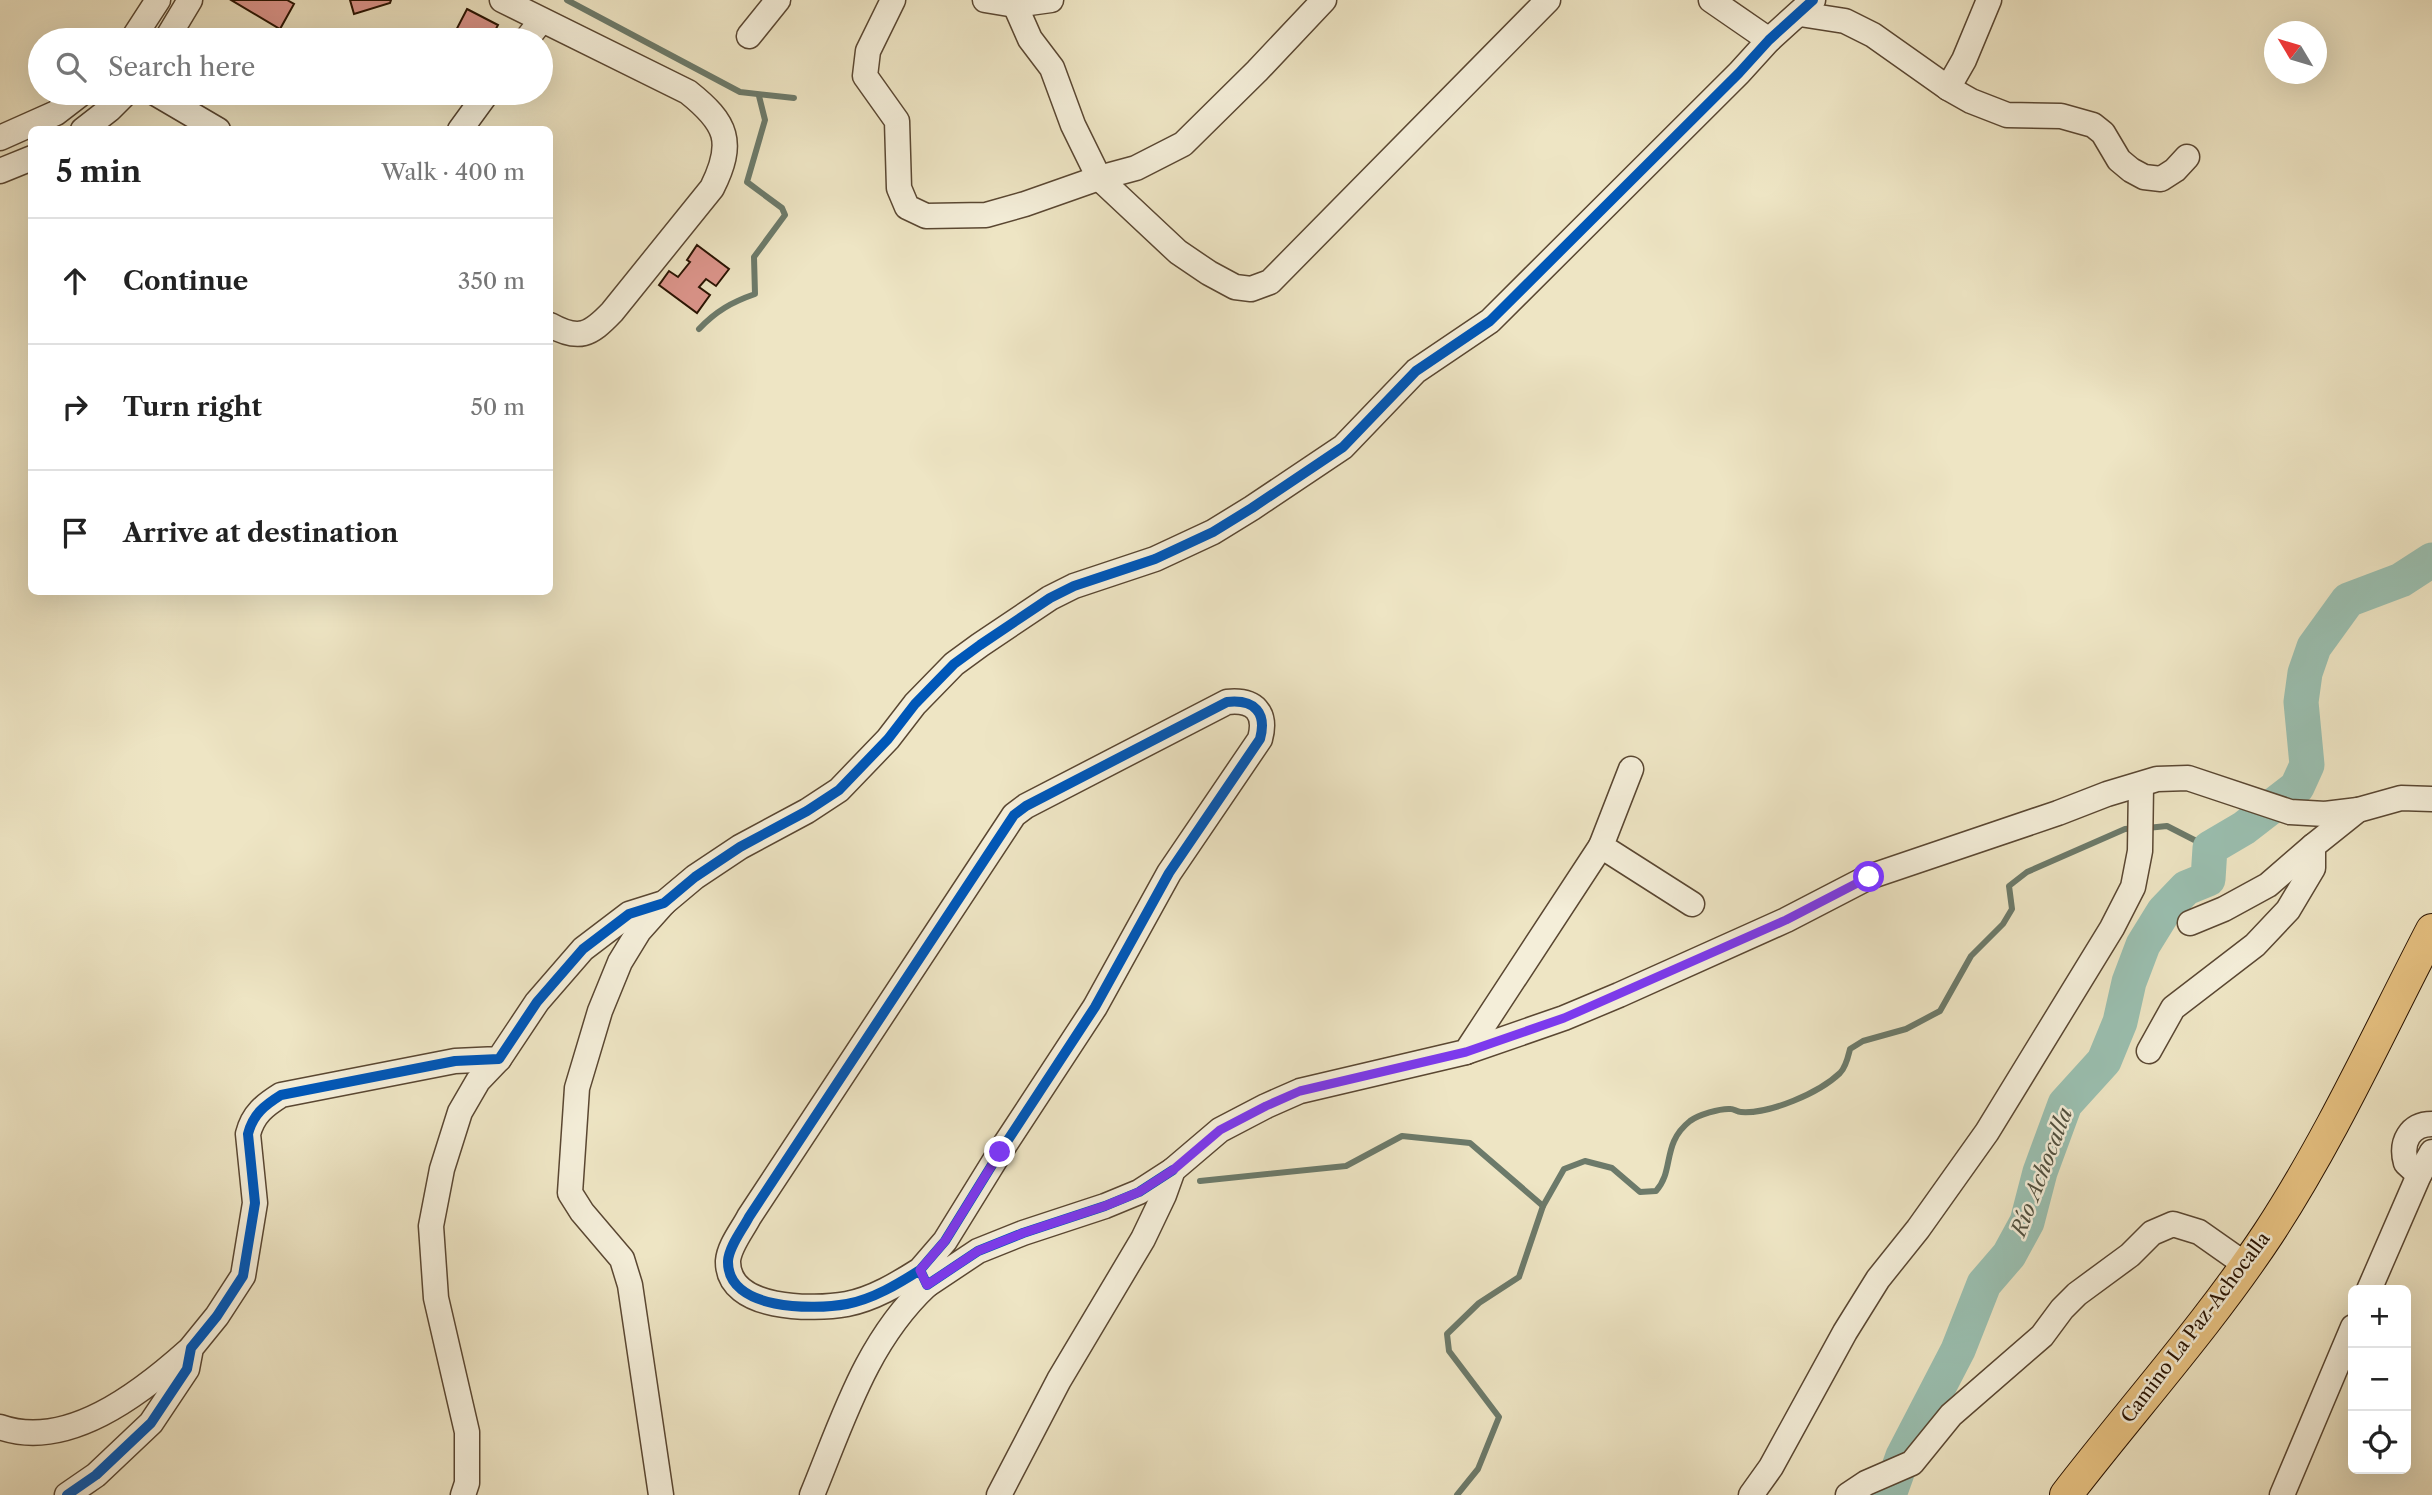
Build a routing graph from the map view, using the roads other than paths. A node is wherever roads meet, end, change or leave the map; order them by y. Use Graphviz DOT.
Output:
graph roads {
  1 [pos="158,0"];
  2 [pos="190,0"];
  3 [pos="502,0"];
  4 [pos="778,0"];
  5 [pos="893,0"];
  6 [pos="985,0"];
  7 [pos="1051,0"];
  8 [pos="1324,0"];
  9 [pos="1548,0"];
  10 [pos="1711,0"];
  11 [pos="1989,0"];
  12 [pos="1015,5"];
  13 [pos="1807,7"];
  14 [pos="140,28"];
  15 [pos="173,28"];
  16 [pos="530,28"];
  17 [pos="750,37"];
  18 [pos="553,39"];
  19 [pos="1769,40"];
  20 [pos="1948,88"];
  21 [pos="67,105"];
  22 [pos="114,105"];
  23 [pos="175,105"];
  24 [pos="478,105"];
  25 [pos="28,126"];
  26 [pos="28,126"];
  27 [pos="88,126"];
  28 [pos="211,126"];
  29 [pos="463,126"];
  30 [pos="0,138"];
  31 [pos="2187,157"];
  32 [pos="28,160"];
  33 [pos="0,171"];
  34 [pos="1099,178"];
  35 [pos="553,328"];
  36 [pos="1631,769"];
  37 [pos="2141,785"];
  38 [pos="2432,799"];
  39 [pos="2358,810"];
  40 [pos="1601,846"];
  41 [pos="2313,846"];
  42 [pos="664,903"];
  43 [pos="1692,904"];
  44 [pos="2190,923"];
  45 [pos="2432,930"];
  46 [pos="2149,1051"];
  47 [pos="1466,1052"];
  48 [pos="499,1059"];
  49 [pos="2432,1124"];
  50 [pos="2432,1152"];
  51 [pos="1173,1170"];
  52 [pos="2419,1175"];
  53 [pos="2246,1265"];
  54 [pos="924,1278"];
  55 [pos="2371,1285"];
  56 [pos="2348,1339"];
  57 [pos="191,1348"];
  58 [pos="0,1427"];
  59 [pos="67,1495"];
  60 [pos="463,1495"];
  61 [pos="661,1495"];
  62 [pos="812,1495"];
  63 [pos="999,1495"];
  64 [pos="1751,1495"];
  65 [pos="1848,1495"];
  66 [pos="2066,1495"];
  67 [pos="2282,1495"];
  1 -- 14 [label="street"];
  2 -- 15 [label="street"];
  3 -- 16 [label="street"];
  4 -- 17 [label="street"];
  5 -- 34 [label="street"];
  6 -- 12 [label="street"];
  7 -- 12 [label="street"];
  8 -- 34 [label="street"];
  9 -- 34 [label="street"];
  10 -- 19 [label="street"];
  11 -- 20 [label="street"];
  12 -- 34 [label="street"];
  13 -- 19 [label="street"];
  13 -- 20 [label="street"];
  18 -- 35 [label="street"];
  19 -- 42 [label="street"];
  20 -- 31 [label="street"];
  21 -- 25 [label="street"];
  22 -- 27 [label="street"];
  23 -- 28 [label="street"];
  24 -- 29 [label="street"];
  26 -- 30 [label="street"];
  32 -- 33 [label="street"];
  36 -- 40 [label="street"];
  37 -- 39 [label="street"];
  37 -- 47 [label="street"];
  37 -- 64 [label="street"];
  38 -- 39 [label="street"];
  39 -- 41 [label="street"];
  40 -- 43 [label="street"];
  40 -- 47 [label="street"];
  41 -- 44 [label="street"];
  41 -- 46 [label="street"];
  42 -- 48 [label="street"];
  42 -- 61 [label="street"];
  45 -- 53 [label="main road, Camino La Paz-Achocalla"];
  47 -- 51 [label="street"];
  48 -- 57 [label="street"];
  48 -- 60 [label="street"];
  49 -- 52 [label="street"];
  50 -- 52 [label="street"];
  51 -- 54 [label="street"];
  51 -- 63 [label="street"];
  52 -- 55 [label="street"];
  53 -- 65 [label="street"];
  53 -- 66 [label="main road, Camino La Paz-Achocalla"];
  54 -- 54 [label="street"];
  54 -- 62 [label="street"];
  56 -- 67 [label="street"];
  57 -- 58 [label="street"];
  57 -- 59 [label="street"];
}
